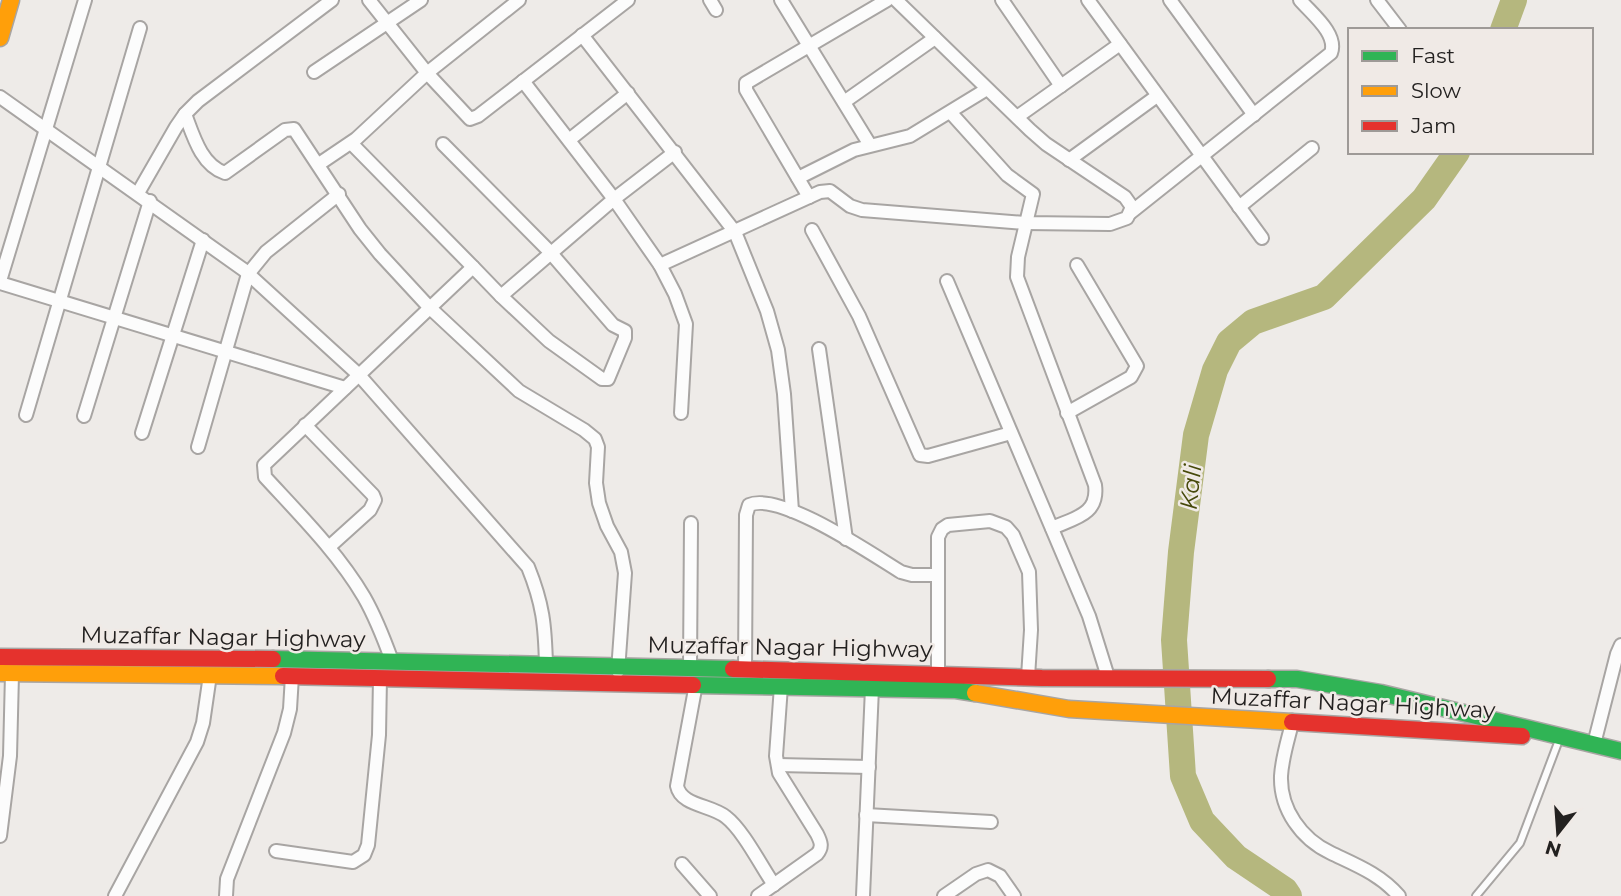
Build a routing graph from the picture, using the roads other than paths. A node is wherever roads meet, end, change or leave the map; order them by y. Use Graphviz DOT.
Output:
graph roads {
  1 [pos="11,0"];
  2 [pos="85,0"];
  3 [pos="332,0"];
  4 [pos="369,0"];
  5 [pos="421,0"];
  6 [pos="519,0"];
  7 [pos="628,0"];
  8 [pos="781,0"];
  9 [pos="887,0"];
  10 [pos="896,0"];
  11 [pos="1002,0"];
  12 [pos="1088,0"];
  13 [pos="1170,0"];
  14 [pos="1300,0"];
  15 [pos="1377,0"];
  16 [pos="388,24"];
  17 [pos="140,28"];
  18 [pos="1398,28"];
  19 [pos="582,35"];
  20 [pos="0,38"];
  21 [pos="935,38"];
  22 [pos="1120,44"];
  23 [pos="809,46"];
  24 [pos="314,72"];
  25 [pos="426,73"];
  26 [pos="523,81"];
  27 [pos="1061,86"];
  28 [pos="988,89"];
  29 [pos="628,93"];
  30 [pos="1157,96"];
  31 [pos="0,97"];
  32 [pos="844,102"];
  33 [pos="950,113"];
  34 [pos="185,114"];
  35 [pos="1254,115"];
  36 [pos="1017,117"];
  37 [pos="45,128"];
  38 [pos="569,140"];
  39 [pos="351,142"];
  40 [pos="443,144"];
  41 [pos="870,145"];
  42 [pos="1312,148"];
  43 [pos="675,152"];
  44 [pos="1201,157"];
  45 [pos="1069,160"];
  46 [pos="319,164"];
  47 [pos="98,165"];
  48 [pos="798,178"];
  49 [pos="138,193"];
  50 [pos="339,194"];
  51 [pos="809,197"];
  52 [pos="614,200"];
  53 [pos="150,201"];
  54 [pos="1239,207"];
  55 [pos="1130,214"];
  56 [pos="1025,223"];
  57 [pos="812,230"];
  58 [pos="735,232"];
  59 [pos="1262,238"];
  60 [pos="203,240"];
  61 [pos="550,252"];
  62 [pos="660,265"];
  63 [pos="1077,265"];
  64 [pos="473,267"];
  65 [pos="248,274"];
  66 [pos="947,281"];
  67 [pos="0,282"];
  68 [pos="501,296"];
  69 [pos="59,301"];
  70 [pos="429,307"];
  71 [pos="115,318"];
  72 [pos="172,335"];
  73 [pos="819,349"];
  74 [pos="226,352"];
  75 [pos="359,375"];
  76 [pos="345,388"];
  77 [pos="1067,412"];
  78 [pos="681,413"];
  79 [pos="26,415"];
  80 [pos="84,416"];
  81 [pos="305,425"];
  82 [pos="142,433"];
  83 [pos="1012,433"];
  84 [pos="198,447"];
  85 [pos="792,511"];
  86 [pos="691,523"];
  87 [pos="1052,528"];
  88 [pos="846,539"];
  89 [pos="329,547"];
  90 [pos="937,575"];
  91 [pos="1621,645"];
  92 [pos="0,657"];
  93 [pos="392,661"];
  94 [pos="546,665"];
  95 [pos="618,666"];
  96 [pos="690,668"];
  97 [pos="745,669"];
  98 [pos="6,673"];
  99 [pos="938,673"];
  100 [pos="210,675"];
  101 [pos="292,676"];
  102 [pos="1028,677"];
  103 [pos="1113,677"];
  104 [pos="380,678"];
  105 [pos="617,683"];
  106 [pos="696,684"];
  107 [pos="780,686"];
  108 [pos="872,688"];
  109 [pos="1287,722"];
  110 [pos="1566,738"];
  111 [pos="1594,744"];
  112 [pos="1621,751"];
  113 [pos="778,765"];
  114 [pos="869,767"];
  115 [pos="2,816"];
  116 [pos="866,816"];
  117 [pos="991,822"];
  118 [pos="0,836"];
  119 [pos="276,851"];
  120 [pos="682,864"];
  121 [pos="774,885"];
  122 [pos="115,896"];
  123 [pos="226,896"];
  124 [pos="710,896"];
  125 [pos="758,896"];
  126 [pos="863,896"];
  127 [pos="944,896"];
  128 [pos="1014,896"];
  129 [pos="1399,896"];
  130 [pos="1476,896"];
  1 -- 20 [label="main road"];
  2 -- 37 [label="street"];
  3 -- 34 [label="street"];
  4 -- 16 [label="street"];
  5 -- 16 [label="street"];
  6 -- 25 [label="street"];
  7 -- 19 [label="street"];
  8 -- 23 [label="street"];
  9 -- 23 [label="street"];
  10 -- 21 [label="street"];
  11 -- 27 [label="street"];
  12 -- 22 [label="street"];
  13 -- 35 [label="street"];
  14 -- 35 [label="street"];
  15 -- 18 [label="street"];
  16 -- 24 [label="street"];
  16 -- 25 [label="street"];
  17 -- 47 [label="street"];
  19 -- 26 [label="street"];
  19 -- 29 [label="street"];
  21 -- 28 [label="street"];
  21 -- 32 [label="street"];
  22 -- 27 [label="street"];
  22 -- 30 [label="street"];
  23 -- 32 [label="street"];
  23 -- 48 [label="street"];
  25 -- 26 [label="street"];
  25 -- 39 [label="street"];
  26 -- 38 [label="street"];
  27 -- 36 [label="street"];
  28 -- 33 [label="street"];
  28 -- 36 [label="street"];
  29 -- 38 [label="street"];
  29 -- 43 [label="street"];
  30 -- 44 [label="street"];
  30 -- 45 [label="street"];
  31 -- 37 [label="street"];
  32 -- 41 [label="street"];
  33 -- 41 [label="street"];
  33 -- 56 [label="street"];
  34 -- 46 [label="street"];
  34 -- 49 [label="street"];
  35 -- 44 [label="street"];
  36 -- 45 [label="street"];
  37 -- 47 [label="street"];
  37 -- 67 [label="street"];
  38 -- 52 [label="street"];
  39 -- 46 [label="street"];
  39 -- 64 [label="street"];
  40 -- 61 [label="street"];
  41 -- 48 [label="street"];
  42 -- 54 [label="street"];
  43 -- 52 [label="street"];
  43 -- 58 [label="street"];
  44 -- 54 [label="street"];
  44 -- 55 [label="street"];
  45 -- 55 [label="street"];
  46 -- 50 [label="street"];
  47 -- 49 [label="street"];
  47 -- 69 [label="street"];
  48 -- 51 [label="street"];
  49 -- 53 [label="street"];
  50 -- 65 [label="street"];
  50 -- 70 [label="street"];
  51 -- 56 [label="street"];
  51 -- 58 [label="street"];
  52 -- 61 [label="street"];
  52 -- 62 [label="street"];
  53 -- 60 [label="street"];
  53 -- 71 [label="street"];
  54 -- 59 [label="street"];
  55 -- 56 [label="street"];
  56 -- 77 [label="street"];
  57 -- 83 [label="street"];
  58 -- 62 [label="street"];
  58 -- 85 [label="street"];
  60 -- 65 [label="street"];
  60 -- 72 [label="street"];
  61 -- 68 [label="street"];
  61 -- 68 [label="street"];
  62 -- 78 [label="street"];
  63 -- 77 [label="street"];
  64 -- 68 [label="street"];
  64 -- 70 [label="street"];
  65 -- 74 [label="street"];
  65 -- 75 [label="street"];
  66 -- 83 [label="street"];
  67 -- 69 [label="street"];
  69 -- 71 [label="street"];
  69 -- 79 [label="street"];
  70 -- 75 [label="street"];
  70 -- 95 [label="street"];
  71 -- 72 [label="street"];
  71 -- 80 [label="street"];
  72 -- 74 [label="street"];
  72 -- 82 [label="street"];
  73 -- 88 [label="street"];
  74 -- 76 [label="street"];
  74 -- 84 [label="street"];
  75 -- 76 [label="street"];
  75 -- 94 [label="street"];
  76 -- 81 [label="street"];
  77 -- 87 [label="street"];
  81 -- 89 [label="street"];
  81 -- 89 [label="street"];
  83 -- 87 [label="street"];
  85 -- 88 [label="street"];
  85 -- 97 [label="street"];
  86 -- 96 [label="street"];
  87 -- 103 [label="street"];
  88 -- 90 [label="street"];
  89 -- 93 [label="street"];
  90 -- 99 [label="street"];
  90 -- 102 [label="street"];
  91 -- 111 [label="street"];
  92 -- 93 [label="main road, Muzaffar Nagar Highway"];
  93 -- 94 [label="main road, Muzaffar Nagar Highway"];
  94 -- 95 [label="main road, Muzaffar Nagar Highway"];
  95 -- 96 [label="main road, Muzaffar Nagar Highway"];
  95 -- 105 [label="street"];
  96 -- 97 [label="main road, Muzaffar Nagar Highway"];
  97 -- 99 [label="main road, Muzaffar Nagar Highway"];
  98 -- 100 [label="main road, Muzaffar Nagar Highway"];
  98 -- 115 [label="street"];
  99 -- 102 [label="main road, Muzaffar Nagar Highway"];
  100 -- 101 [label="main road, Muzaffar Nagar Highway"];
  100 -- 122 [label="street"];
  101 -- 104 [label="main road, Muzaffar Nagar Highway"];
  101 -- 123 [label="street"];
  102 -- 103 [label="main road, Muzaffar Nagar Highway"];
  103 -- 110 [label="main road, Muzaffar Nagar Highway"];
  104 -- 105 [label="main road, Muzaffar Nagar Highway"];
  104 -- 119 [label="street"];
  105 -- 106 [label="main road, Muzaffar Nagar Highway"];
  106 -- 107 [label="main road, Muzaffar Nagar Highway"];
  106 -- 121 [label="street"];
  107 -- 108 [label="main road, Muzaffar Nagar Highway"];
  107 -- 113 [label="street"];
  108 -- 109 [label="main road, Muzaffar Nagar Highway"];
  108 -- 114 [label="street"];
  109 -- 110 [label="main road, Muzaffar Nagar Highway"];
  109 -- 129 [label="street"];
  110 -- 111 [label="main road, Muzaffar Nagar Highway"];
  110 -- 130 [label="lane"];
  111 -- 112 [label="main road, Muzaffar Nagar Highway"];
  113 -- 114 [label="street"];
  113 -- 121 [label="street"];
  114 -- 116 [label="street"];
  115 -- 118 [label="street"];
  116 -- 117 [label="street"];
  116 -- 126 [label="street"];
  120 -- 124 [label="street"];
  121 -- 125 [label="street"];
  127 -- 128 [label="street"];
}
